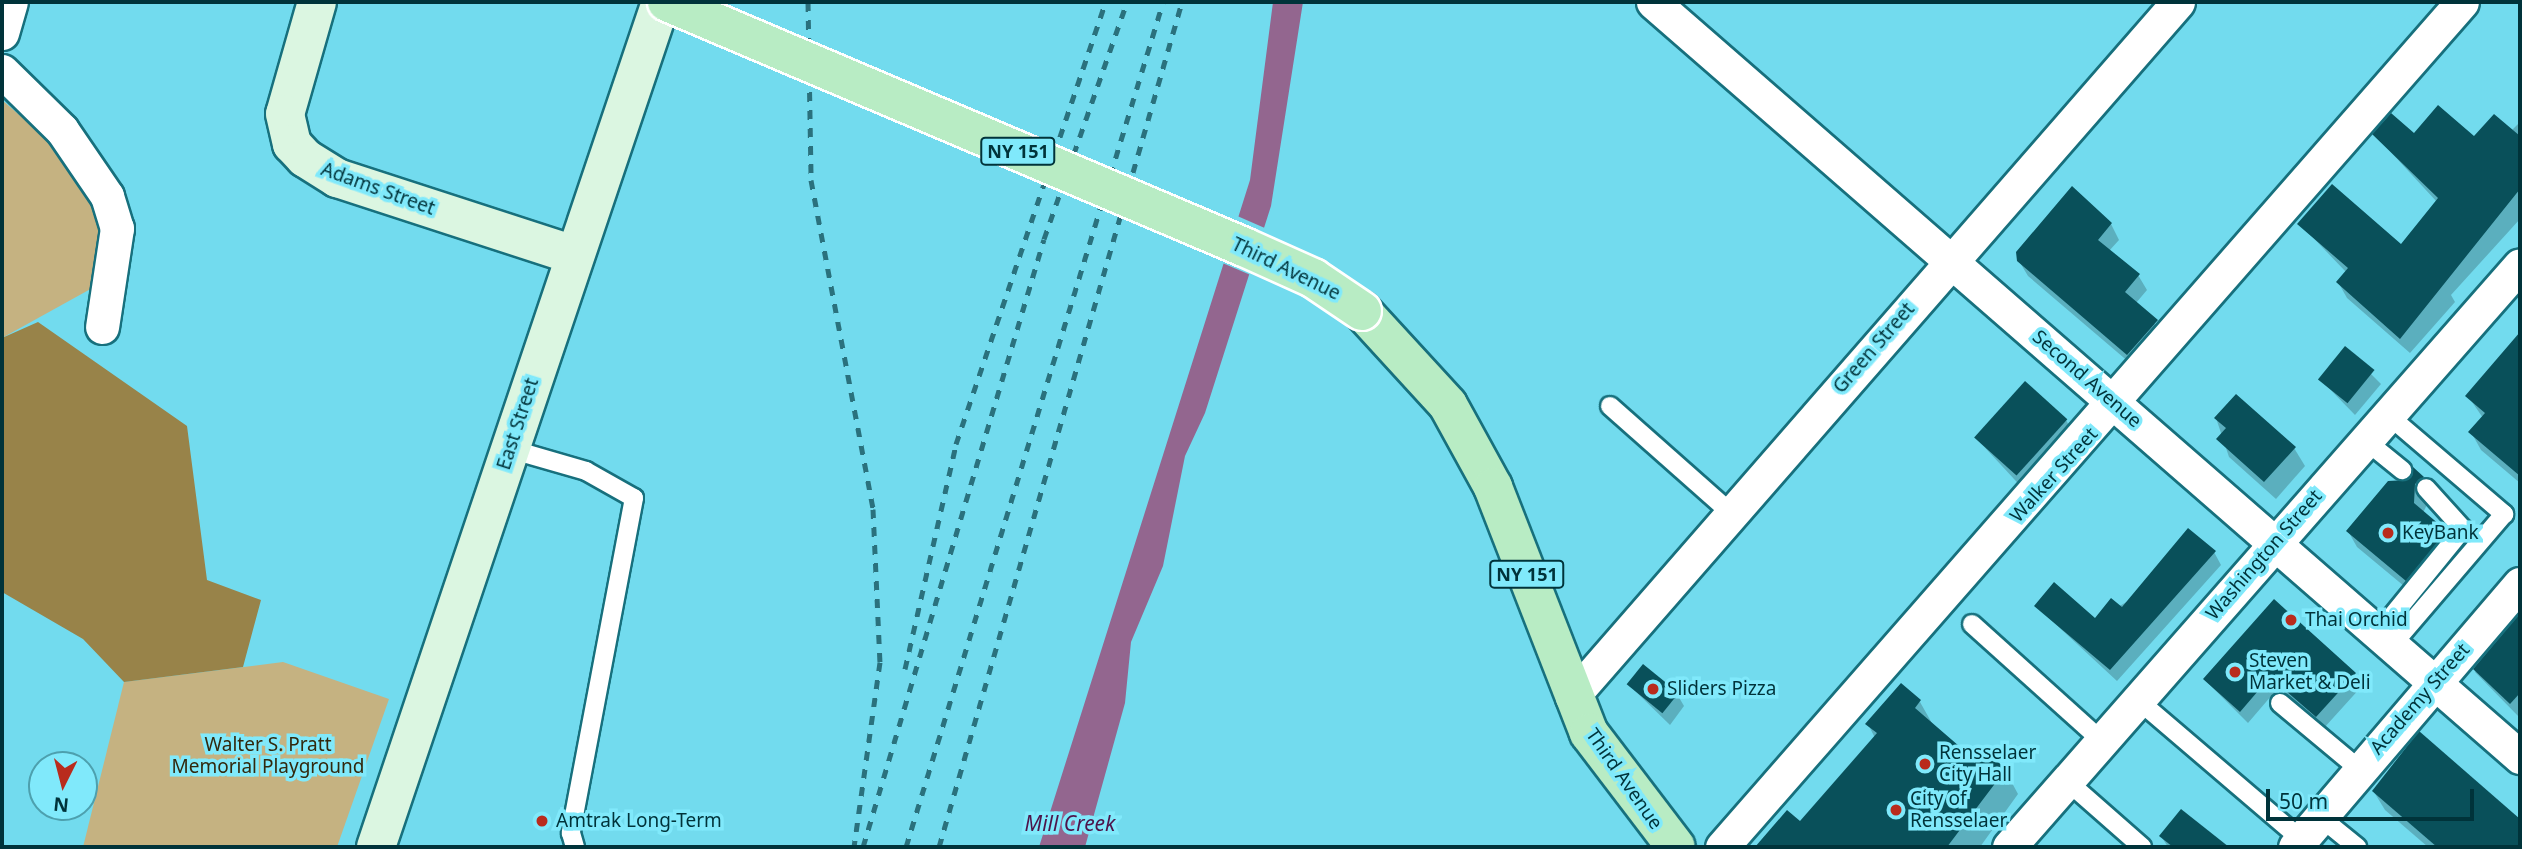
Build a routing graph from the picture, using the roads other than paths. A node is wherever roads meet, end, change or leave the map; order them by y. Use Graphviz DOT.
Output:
graph roads {
  1 [pos="317,2"];
  2 [pos="661,2"];
  3 [pos="667,2"];
  4 [pos="1653,2"];
  5 [pos="2178,2"];
  6 [pos="2462,2"];
  7 [pos="2,71"];
  8 [pos="573,255"];
  9 [pos="1952,260"];
  10 [pos="2520,265"];
  11 [pos="102,327"];
  12 [pos="2116,404"];
  13 [pos="1610,406"];
  14 [pos="2388,415"];
  15 [pos="2365,440"];
  16 [pos="510,449"];
  17 [pos="2402,470"];
  18 [pos="2426,488"];
  19 [pos="1730,512"];
  20 [pos="2275,542"];
  21 [pos="2520,584"];
  22 [pos="1972,624"];
  23 [pos="2386,638"];
  24 [pos="2435,680"];
  25 [pos="1573,697"];
  26 [pos="2138,699"];
  27 [pos="2280,703"];
  28 [pos="2102,741"];
  29 [pos="2520,757"];
  30 [pos="2360,770"];
  31 [pos="2067,781"];
  32 [pos="2305,835"];
  33 [pos="573,840"];
  34 [pos="376,847"];
  35 [pos="1676,847"];
  36 [pos="1722,847"];
  37 [pos="2009,847"];
  38 [pos="2143,847"];
  39 [pos="2357,847"];
  1 -- 8 [label="street, Adams Street"];
  2 -- 8 [label="street, East Street"];
  3 -- 25 [label="main road, Third Avenue / NY 151, bridge"];
  4 -- 9 [label="street, Second Avenue"];
  5 -- 9 [label="street, Green Street"];
  6 -- 12 [label="street, Walker Street"];
  7 -- 11 [label="street"];
  8 -- 16 [label="street, East Street"];
  9 -- 12 [label="street, Second Avenue"];
  9 -- 19 [label="street, Green Street"];
  10 -- 14 [label="street, Washington Street"];
  12 -- 20 [label="street, Second Avenue"];
  12 -- 36 [label="street, Walker Street"];
  13 -- 19 [label="lane"];
  14 -- 15 [label="street, Washington Street"];
  14 -- 23 [label="lane"];
  15 -- 17 [label="lane"];
  15 -- 20 [label="street, Washington Street"];
  16 -- 33 [label="lane"];
  16 -- 34 [label="street, East Street"];
  18 -- 23 [label="lane"];
  19 -- 25 [label="street, Green Street"];
  20 -- 23 [label="street, Second Avenue"];
  20 -- 26 [label="street, Washington Street"];
  21 -- 24 [label="street, Academy Street"];
  22 -- 28 [label="lane"];
  23 -- 24 [label="street, Second Avenue"];
  24 -- 29 [label="street, Second Avenue"];
  24 -- 30 [label="street, Academy Street"];
  25 -- 35 [label="main road, Third Avenue / NY 151"];
  26 -- 28 [label="street, Washington Street"];
  26 -- 32 [label="lane"];
  27 -- 30 [label="lane"];
  28 -- 31 [label="street, Washington Street"];
  30 -- 32 [label="street, Academy Street"];
  31 -- 37 [label="street, Washington Street"];
  31 -- 38 [label="lane"];
  32 -- 39 [label="lane"];
}
